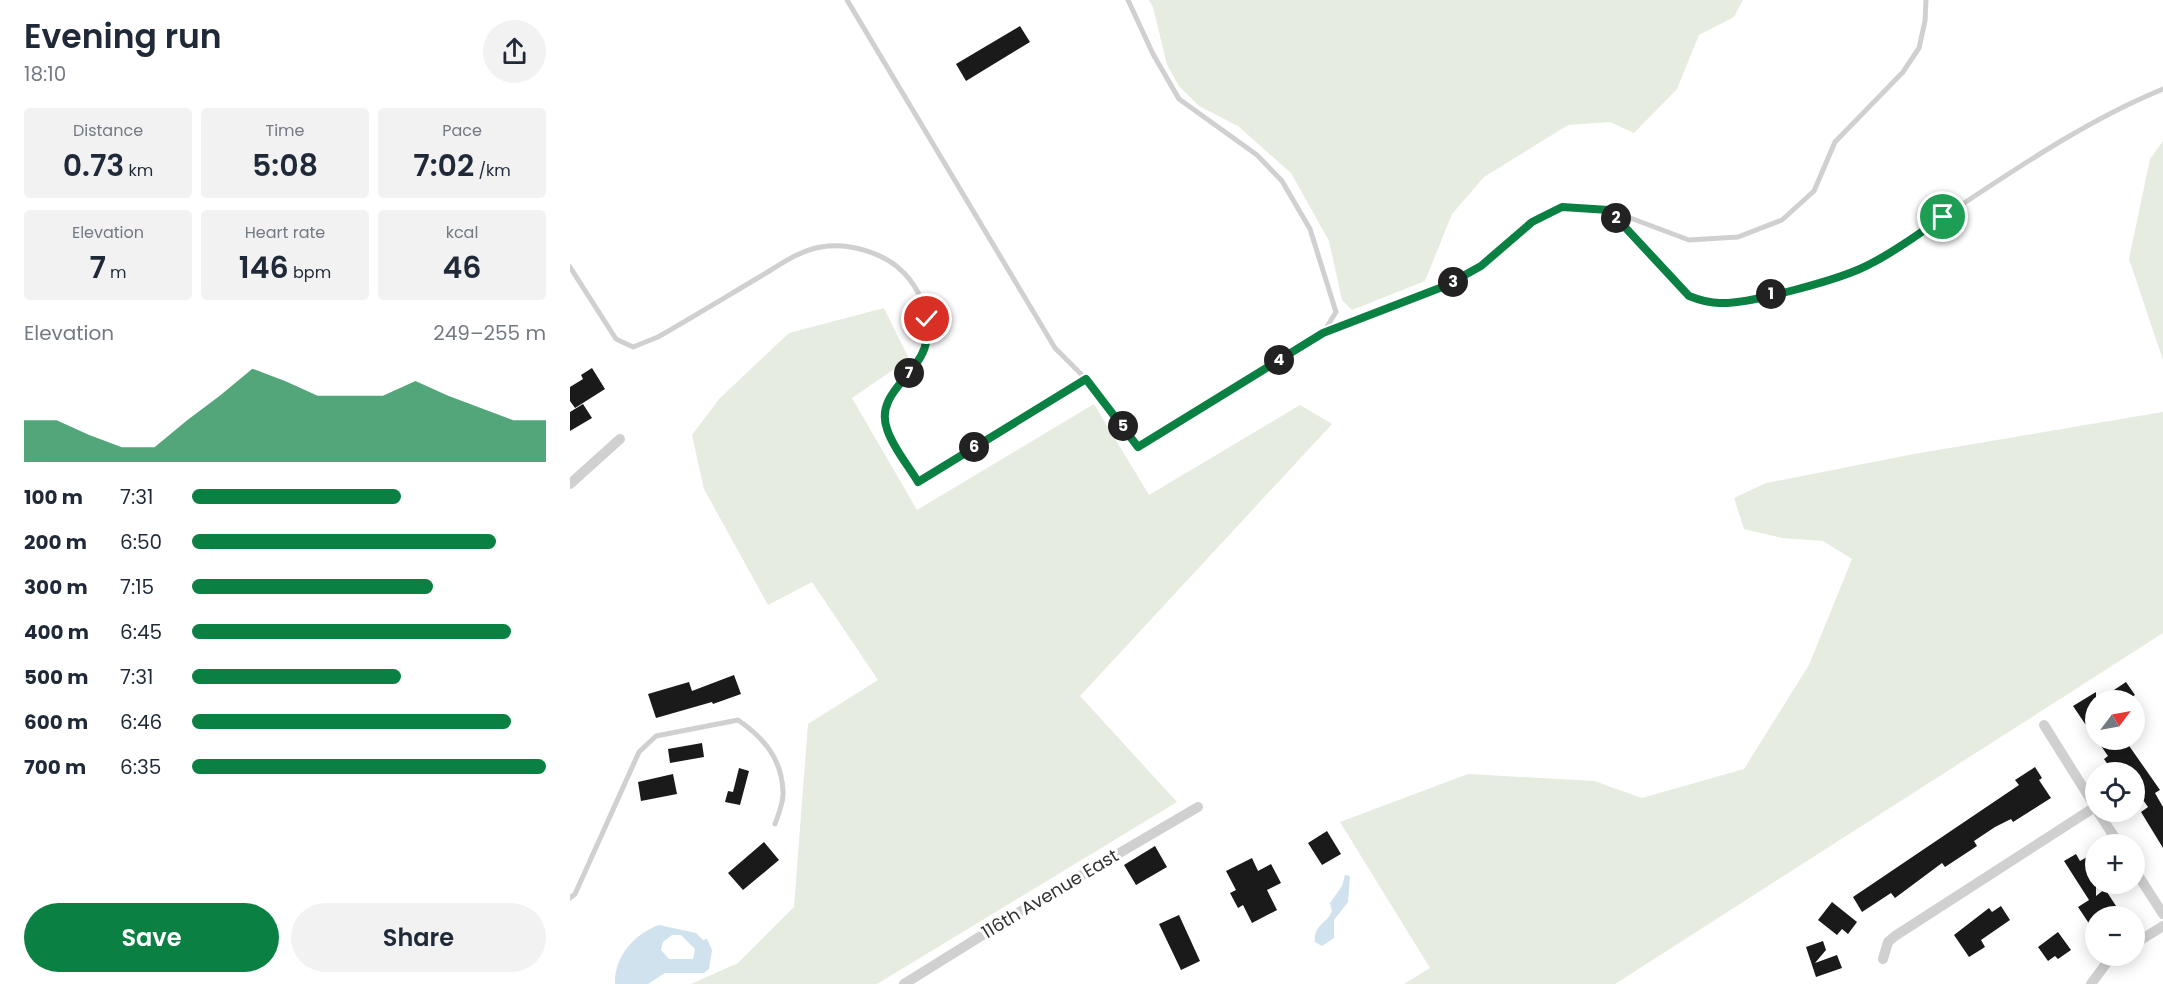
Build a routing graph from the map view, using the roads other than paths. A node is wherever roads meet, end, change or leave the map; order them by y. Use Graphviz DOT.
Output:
graph roads {
  1 [pos="847,0"];
  2 [pos="1128,0"];
  3 [pos="1926,0"];
  4 [pos="2163,88"];
  5 [pos="1609,210"];
  6 [pos="570,267"];
  7 [pos="1323,333"];
  8 [pos="1086,379"];
  9 [pos="620,439"];
  10 [pos="570,484"];
  11 [pos="2044,725"];
  12 [pos="2085,791"];
  13 [pos="1198,807"];
  14 [pos="2085,816"];
  15 [pos="775,824"];
  16 [pos="2145,886"];
  17 [pos="570,898"];
  18 [pos="2163,914"];
  19 [pos="2163,926"];
  20 [pos="2145,937"];
  21 [pos="1883,959"];
  22 [pos="2105,966"];
  23 [pos="904,984"];
  24 [pos="2091,984"];
  1 -- 8 [label="lane"];
  2 -- 7 [label="lane"];
  3 -- 5 [label="lane"];
  4 -- 5 [label="lane"];
  5 -- 7 [label="lane"];
  6 -- 8 [label="lane"];
  7 -- 8 [label="lane"];
  9 -- 10 [label="street"];
  11 -- 12 [label="street"];
  13 -- 23 [label="street, 116th Avenue East"];
  14 -- 21 [label="street"];
  15 -- 17 [label="lane"];
  16 -- 18 [label="street"];
  19 -- 20 [label="street"];
  22 -- 24 [label="street"];
}
